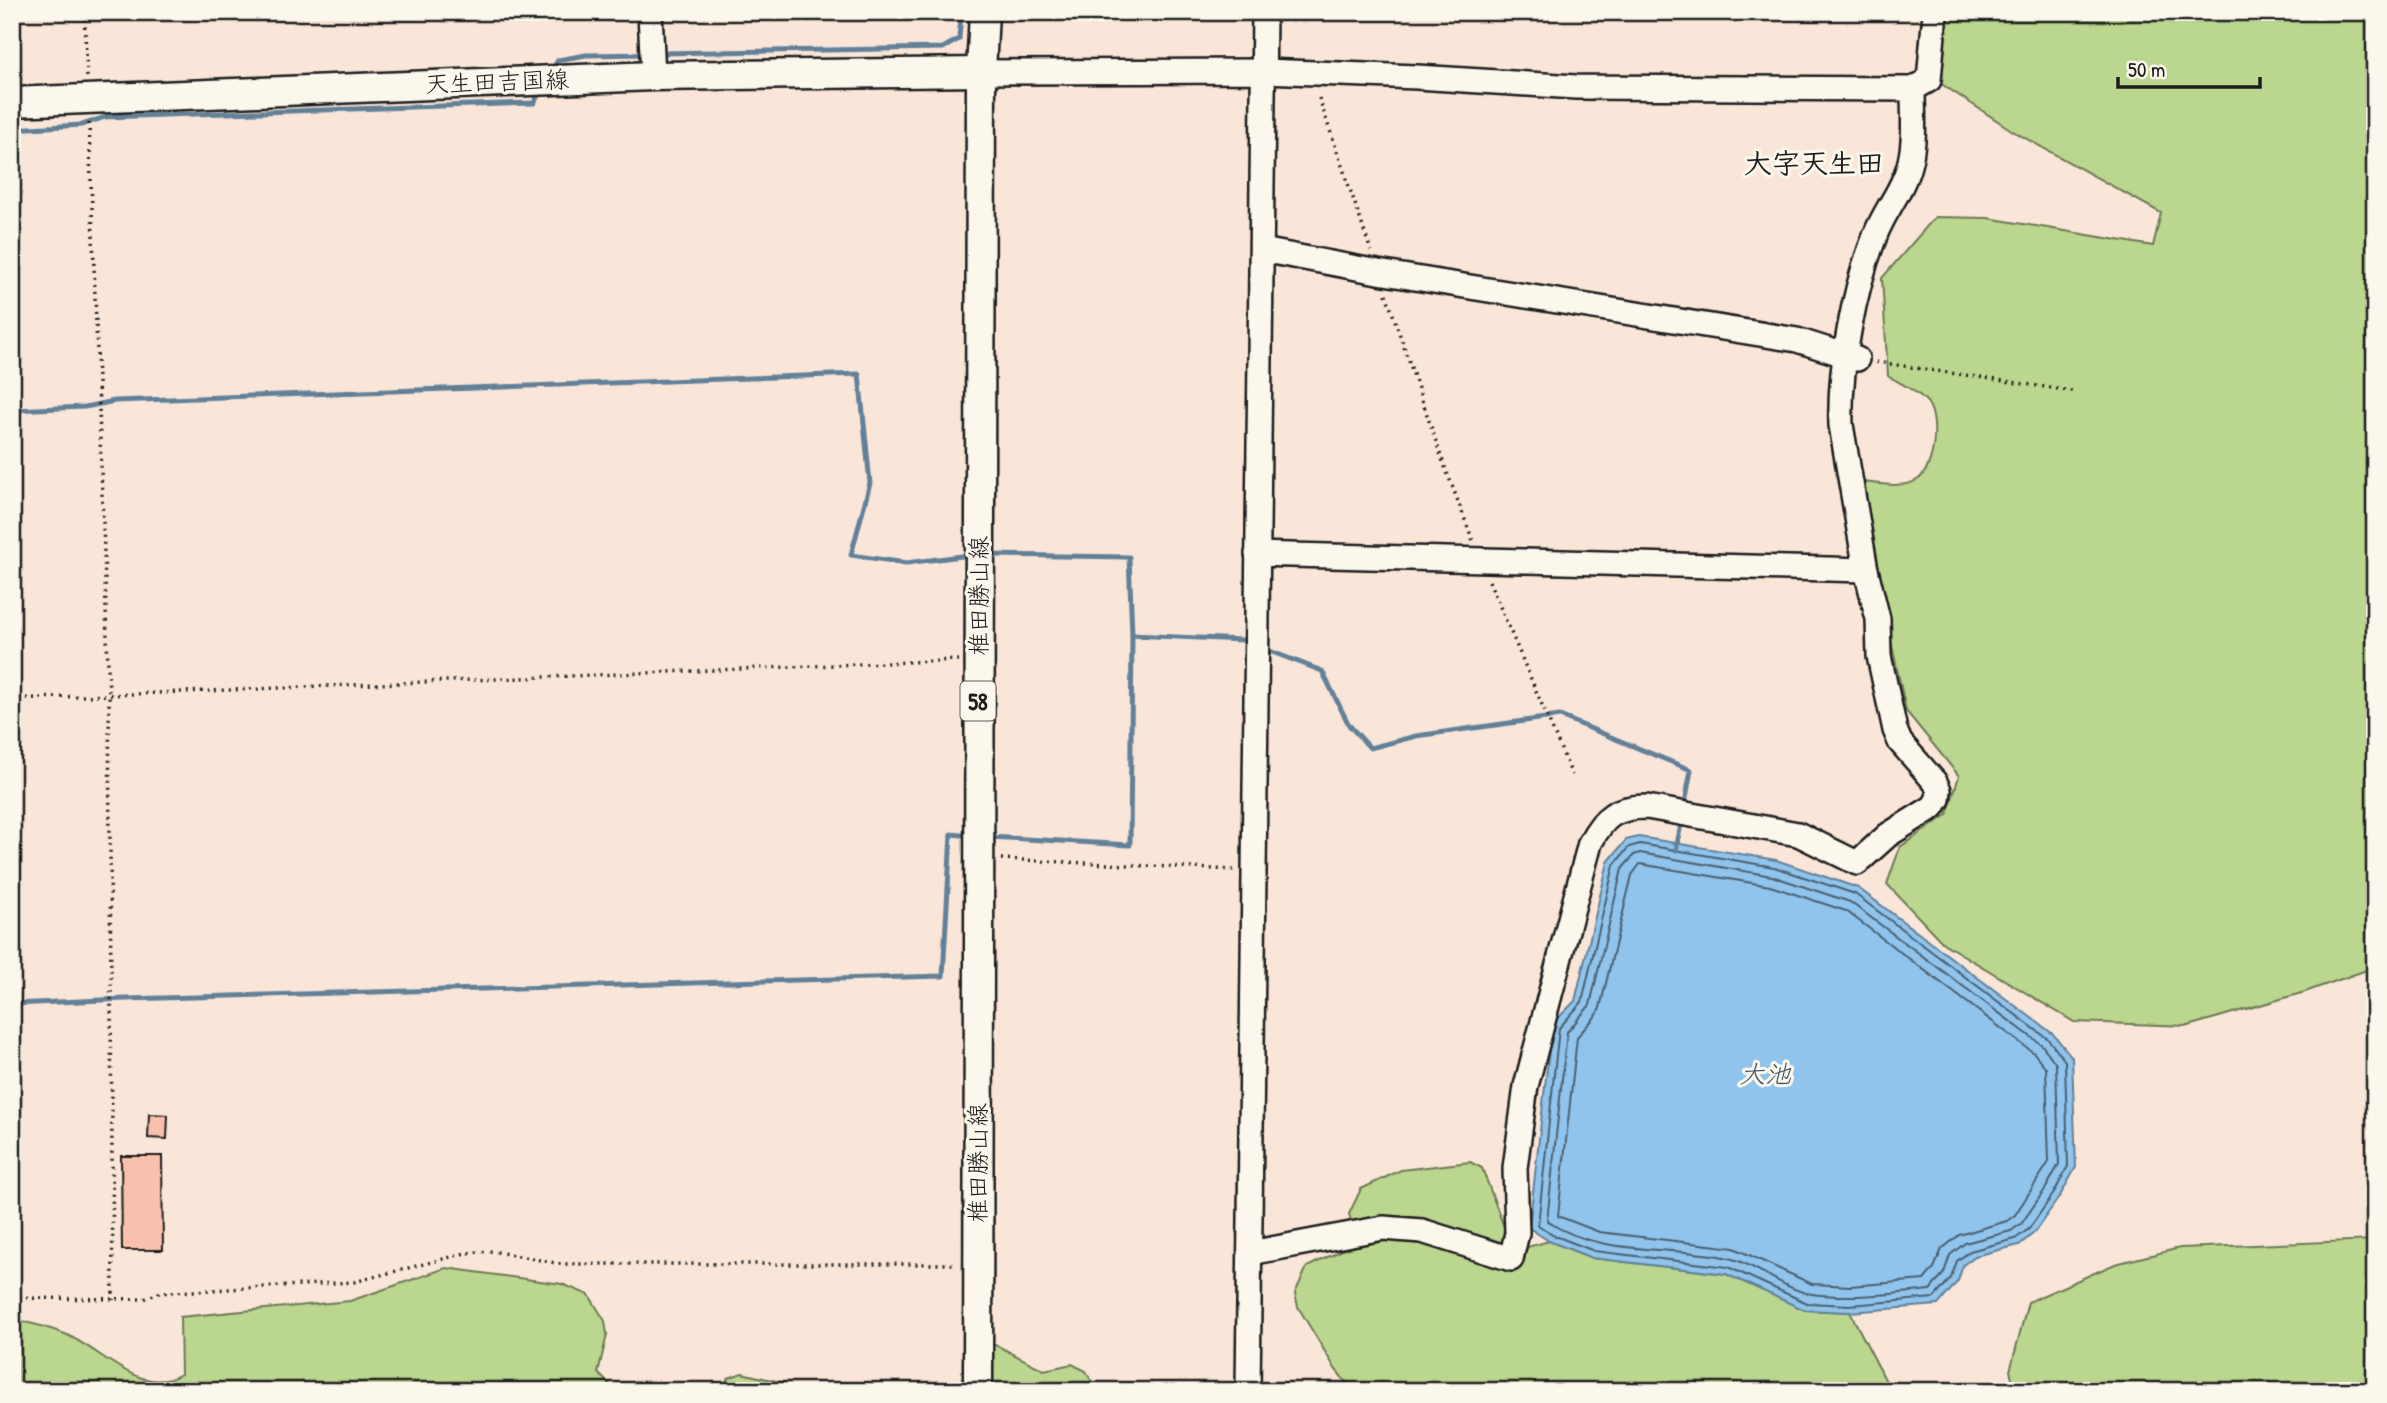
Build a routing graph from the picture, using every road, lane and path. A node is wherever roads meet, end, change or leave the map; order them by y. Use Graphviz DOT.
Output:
graph roads {
  1 [pos="84,12"];
  2 [pos="650,12"];
  3 [pos="985,12"];
  4 [pos="1264,12"];
  5 [pos="1935,12"];
  6 [pos="1264,71"];
  7 [pos="981,72"];
  8 [pos="653,76"];
  9 [pos="1913,89"];
  10 [pos="88,97"];
  11 [pos="1319,98"];
  12 [pos="12,102"];
  13 [pos="1262,250"];
  14 [pos="1378,272"];
  15 [pos="1851,358"];
  16 [pos="2072,391"];
  17 [pos="1257,554"];
  18 [pos="1479,559"];
  19 [pos="1866,570"];
  20 [pos="978,660"];
  21 [pos="109,695"];
  22 [pos="12,699"];
  23 [pos="1572,775"];
  24 [pos="978,858"];
  25 [pos="1254,871"];
  26 [pos="1250,1253"];
  27 [pos="977,1264"];
  28 [pos="12,1298"];
  29 [pos="113,1300"];
  30 [pos="978,1391"];
  31 [pos="1248,1391"];
  1 -- 10 [label="path"];
  2 -- 8 [label="street"];
  3 -- 7 [label="main road, 椎田勝山線 / 58"];
  4 -- 6 [label="street"];
  5 -- 9 [label="street"];
  6 -- 7 [label="street"];
  6 -- 9 [label="street"];
  6 -- 13 [label="street"];
  7 -- 8 [label="main road, 天生田吉国線"];
  7 -- 20 [label="main road, 椎田勝山線 / 58"];
  8 -- 10 [label="main road, 天生田吉国線"];
  9 -- 15 [label="street"];
  10 -- 12 [label="main road, 天生田吉国線"];
  10 -- 21 [label="path"];
  11 -- 14 [label="path"];
  13 -- 14 [label="street"];
  13 -- 17 [label="street"];
  14 -- 15 [label="street"];
  14 -- 18 [label="path"];
  15 -- 16 [label="path"];
  15 -- 19 [label="street"];
  17 -- 18 [label="street"];
  17 -- 25 [label="street"];
  18 -- 19 [label="street"];
  18 -- 23 [label="path"];
  19 -- 26 [label="street"];
  20 -- 21 [label="path"];
  20 -- 24 [label="main road, 椎田勝山線 / 58"];
  21 -- 22 [label="path"];
  21 -- 29 [label="path"];
  24 -- 25 [label="path"];
  24 -- 27 [label="main road, 椎田勝山線 / 58"];
  25 -- 26 [label="street"];
  26 -- 31 [label="street"];
  27 -- 29 [label="path"];
  27 -- 30 [label="main road, 椎田勝山線 / 58"];
  28 -- 29 [label="path"];
}
